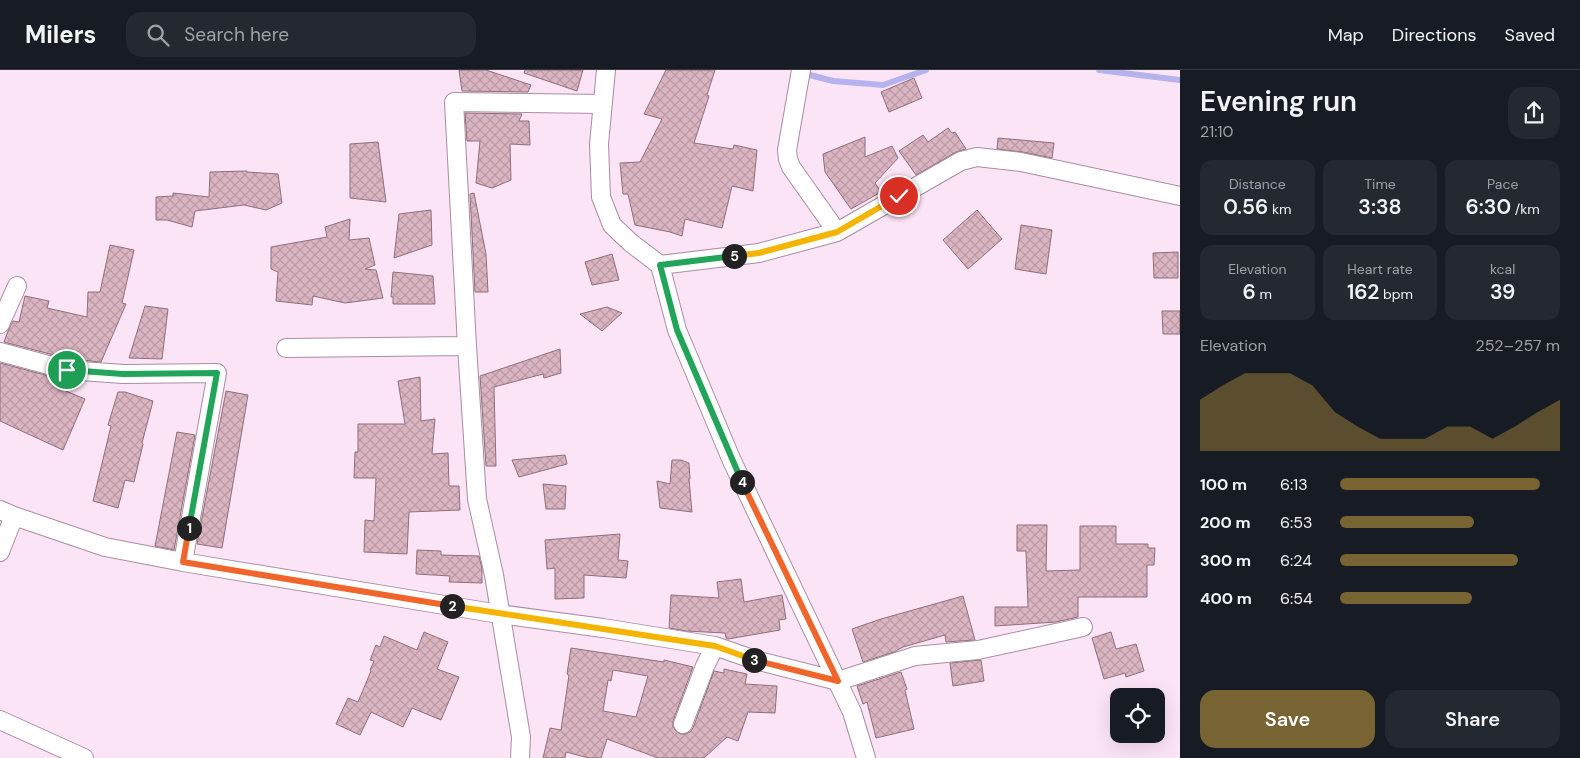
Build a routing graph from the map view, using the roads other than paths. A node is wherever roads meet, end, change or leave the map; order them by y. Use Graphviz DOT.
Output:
graph roads {
  1 [pos="606,70"];
  2 [pos="800,78"];
  3 [pos="603,104"];
  4 [pos="1180,196"];
  5 [pos="837,232"];
  6 [pos="660,265"];
  7 [pos="16,286"];
  8 [pos="0,324"];
  9 [pos="467,346"];
  10 [pos="286,348"];
  11 [pos="0,352"];
  12 [pos="7,513"];
  13 [pos="0,552"];
  14 [pos="183,562"];
  15 [pos="499,614"];
  16 [pos="1083,626"];
  17 [pos="715,646"];
  18 [pos="838,681"];
  19 [pos="0,720"];
  20 [pos="683,724"];
  21 [pos="84,758"];
  22 [pos="520,758"];
  23 [pos="866,758"];
  1 -- 3 [label="street"];
  2 -- 5 [label="street"];
  3 -- 6 [label="street"];
  3 -- 9 [label="street"];
  4 -- 5 [label="street"];
  5 -- 6 [label="street"];
  6 -- 18 [label="street"];
  7 -- 8 [label="street"];
  9 -- 10 [label="street"];
  9 -- 15 [label="street"];
  11 -- 14 [label="street"];
  12 -- 13 [label="street"];
  12 -- 14 [label="street"];
  14 -- 15 [label="street"];
  15 -- 17 [label="street"];
  15 -- 22 [label="street"];
  16 -- 18 [label="street"];
  17 -- 18 [label="street"];
  17 -- 20 [label="street"];
  18 -- 23 [label="street"];
  19 -- 21 [label="street"];
}
